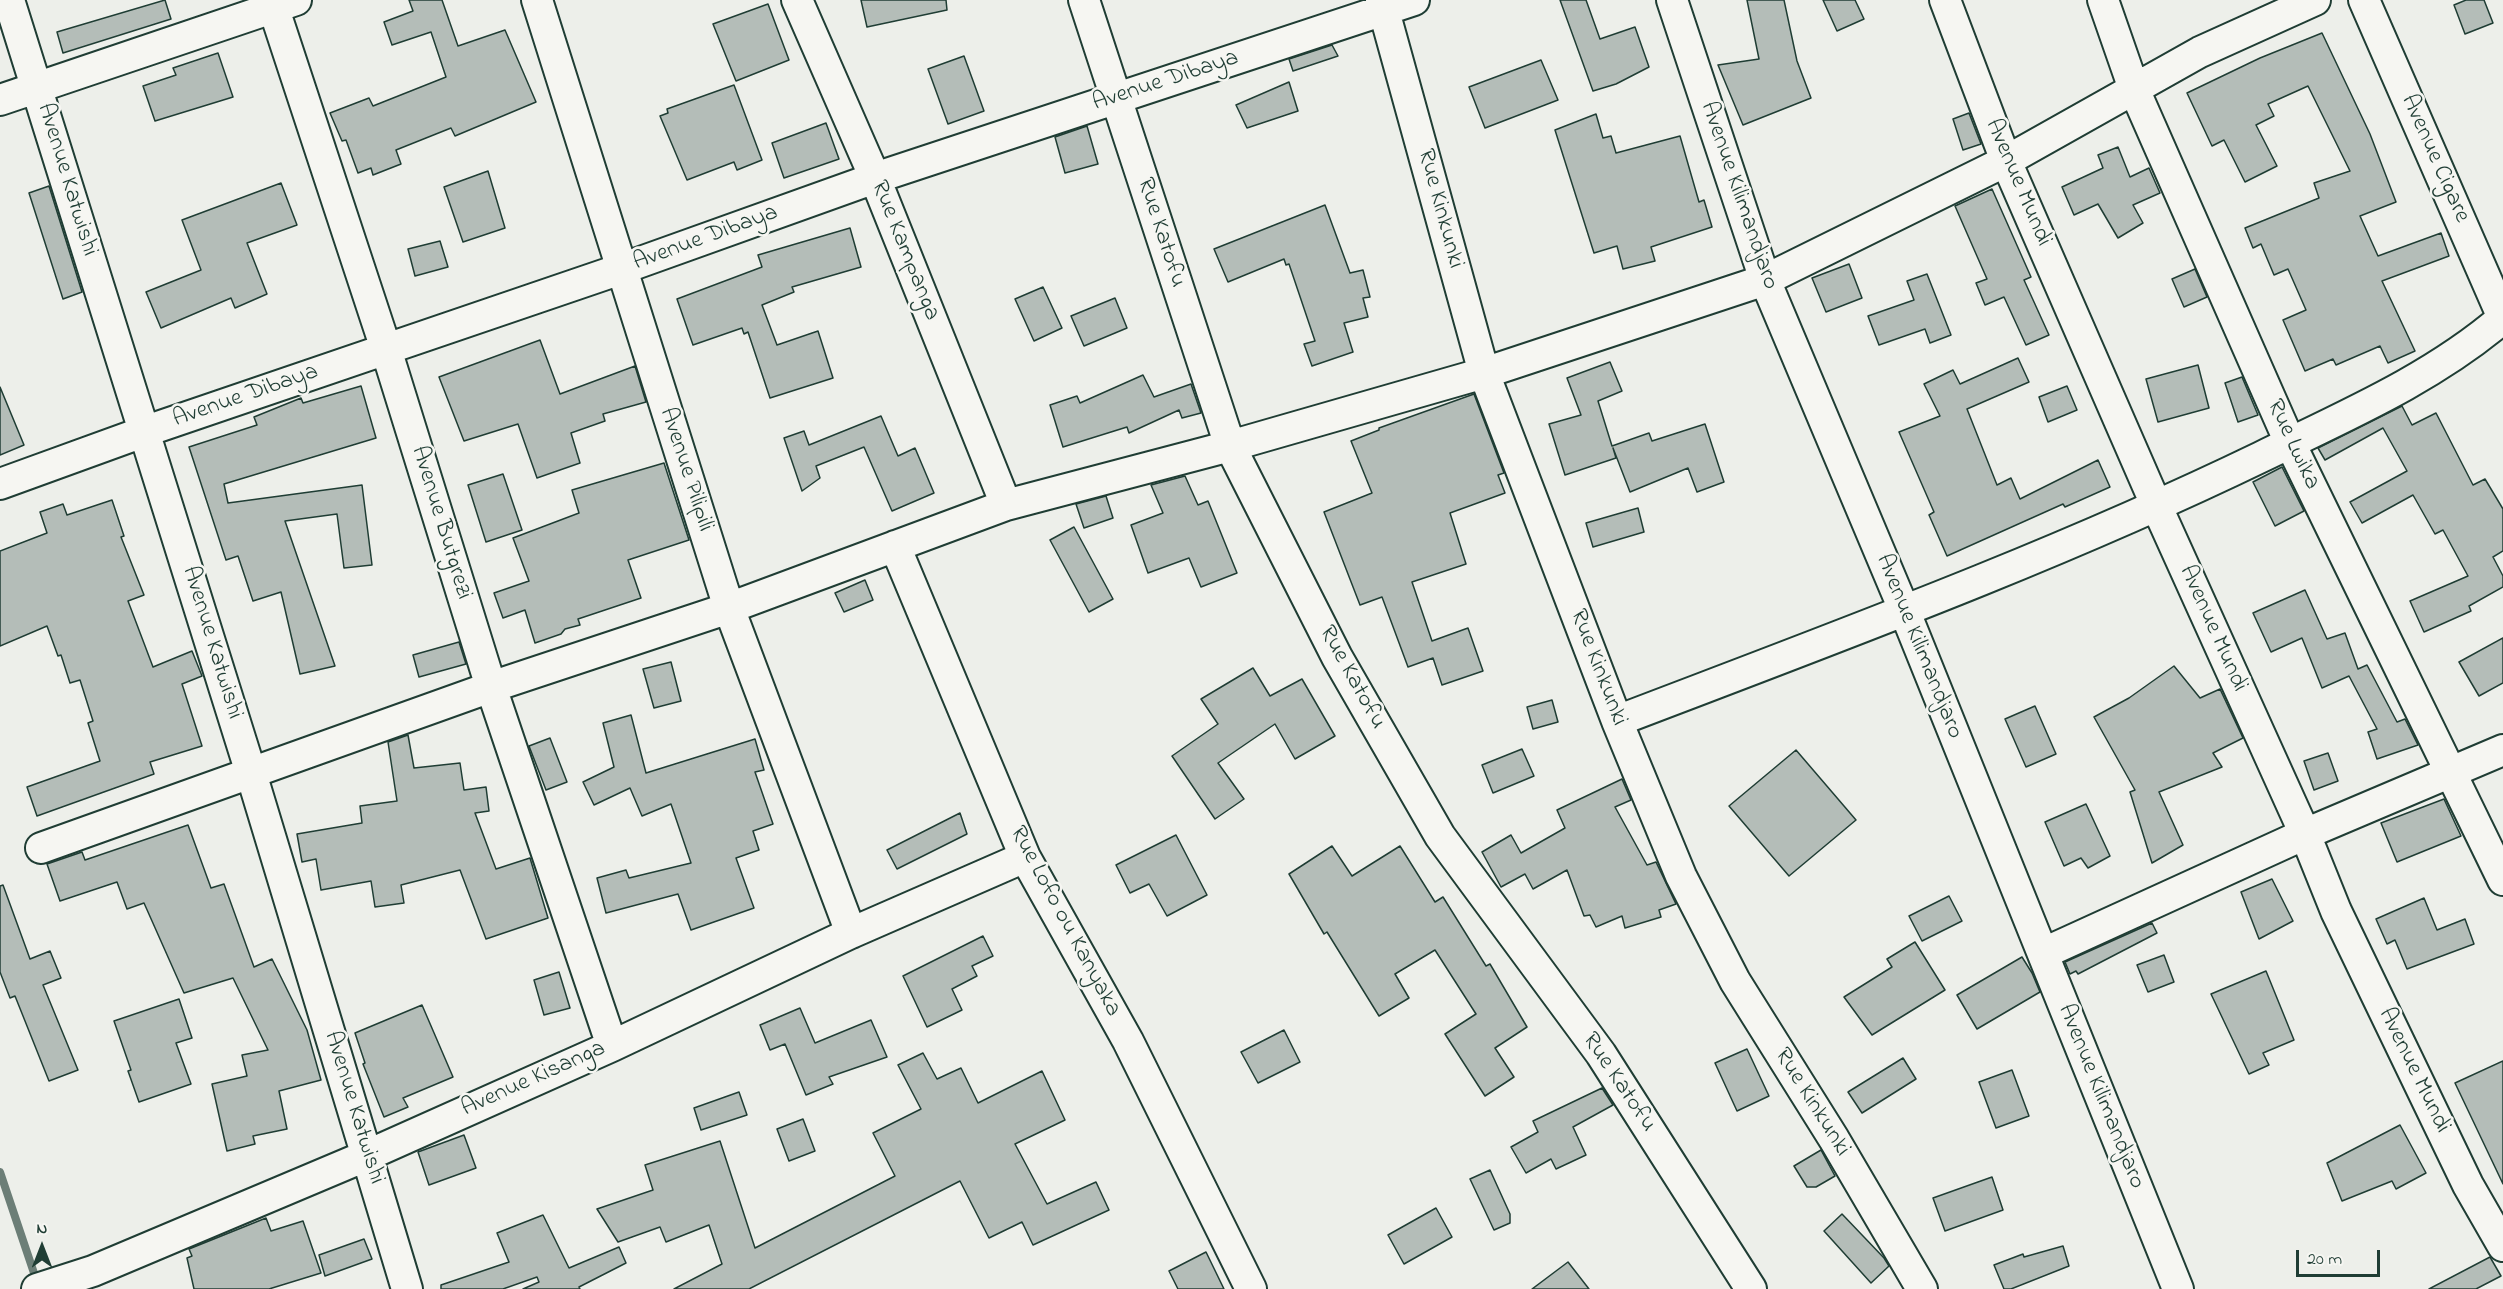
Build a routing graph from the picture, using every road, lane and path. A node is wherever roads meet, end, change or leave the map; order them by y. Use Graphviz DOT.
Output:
graph roads {
  1 [pos="9,0"];
  2 [pos="537,0"];
  3 [pos="797,0"];
  4 [pos="1084,0"];
  5 [pos="1414,0"];
  6 [pos="1672,0"];
  7 [pos="1945,0"];
  8 [pos="2103,0"];
  9 [pos="2315,0"];
  10 [pos="2364,0"];
  11 [pos="280,3"];
  12 [pos="1383,5"];
  13 [pos="37,87"];
  14 [pos="2134,89"];
  15 [pos="0,99"];
  16 [pos="1116,99"];
  17 [pos="2006,161"];
  18 [pos="875,178"];
  19 [pos="621,269"];
  20 [pos="1765,280"];
  21 [pos="2503,318"];
  22 [pos="386,349"];
  23 [pos="1484,373"];
  24 [pos="146,431"];
  25 [pos="2290,443"];
  26 [pos="1230,446"];
  27 [pos="0,484"];
  28 [pos="1006,505"];
  29 [pos="2157,507"];
  30 [pos="896,546"];
  31 [pos="729,608"];
  32 [pos="1905,612"];
  33 [pos="491,687"];
  34 [pos="1617,721"];
  35 [pos="2503,750"];
  36 [pos="251,773"];
  37 [pos="2452,773"];
  38 [pos="2305,834"];
  39 [pos="41,848"];
  40 [pos="1025,857"];
  41 [pos="2503,880"];
  42 [pos="851,933"];
  43 [pos="2044,953"];
  44 [pos="612,1046"];
  45 [pos="368,1155"];
  46 [pos="2503,1246"];
  47 [pos="37,1289"];
  48 [pos="407,1289"];
  49 [pos="1251,1289"];
  50 [pos="1751,1289"];
  51 [pos="1922,1289"];
  52 [pos="2178,1289"];
  1 -- 13 [label="street, Avenue Katwishi"];
  2 -- 19 [label="street, Avenue Pilipili"];
  3 -- 18 [label="street, Rue Kampanga"];
  4 -- 16 [label="street, Rue Katofu"];
  5 -- 12 [label="street, Avenue Dibaya"];
  6 -- 20 [label="street, Avenue Kilimandjaro"];
  7 -- 17 [label="street, Avenue Mundi"];
  8 -- 14 [label="street, Rue Lwika"];
  9 -- 14 [label="street"];
  10 -- 21 [label="street, Avenue Cigare"];
  11 -- 13 [label="street"];
  11 -- 22 [label="street, Avenue Butgrezi"];
  12 -- 16 [label="street, Avenue Dibaya"];
  12 -- 23 [label="street, Rue Kinkunki"];
  13 -- 15 [label="street"];
  13 -- 24 [label="street, Avenue Katwishi"];
  14 -- 17 [label="street"];
  14 -- 25 [label="street, Rue Lwika"];
  16 -- 18 [label="street, Avenue Dibaya"];
  16 -- 26 [label="street, Rue Katofu"];
  17 -- 20 [label="street"];
  17 -- 29 [label="street, Avenue Mundi"];
  18 -- 19 [label="street, Avenue Dibaya"];
  18 -- 28 [label="street, Rue Kampanga"];
  19 -- 22 [label="street, Avenue Dibaya"];
  19 -- 31 [label="street, Avenue Pilipili"];
  20 -- 23 [label="street"];
  20 -- 32 [label="street, Avenue Kilimandjaro"];
  21 -- 25 [label="street"];
  22 -- 24 [label="street, Avenue Dibaya"];
  22 -- 33 [label="street, Avenue Butgrezi"];
  23 -- 26 [label="street"];
  23 -- 34 [label="street, Rue Kinkunki"];
  24 -- 27 [label="street, Avenue Dibaya"];
  24 -- 36 [label="street, Avenue Katwishi"];
  25 -- 29 [label="street"];
  25 -- 37 [label="street, Rue Lwika"];
  26 -- 28 [label="street"];
  26 -- 50 [label="street, Rue Katofu"];
  28 -- 30 [label="street"];
  29 -- 32 [label="street"];
  29 -- 38 [label="street, Avenue Mundi"];
  30 -- 31 [label="street"];
  30 -- 40 [label="street, Rue Lofo ou Kanyaka"];
  31 -- 33 [label="street"];
  31 -- 42 [label="street, Avenue Pilipili"];
  32 -- 34 [label="street"];
  32 -- 43 [label="street, Avenue Kilimandjaro"];
  33 -- 36 [label="street"];
  33 -- 44 [label="street, Avenue Butgrezi"];
  34 -- 51 [label="street, Rue Kinkunki"];
  35 -- 37 [label="street"];
  36 -- 39 [label="street"];
  36 -- 45 [label="street, Avenue Katwishi"];
  37 -- 38 [label="street"];
  37 -- 41 [label="street, Rue Lwika"];
  38 -- 43 [label="street"];
  38 -- 46 [label="street, Avenue Mundi"];
  40 -- 42 [label="street, Avenue Kisanga"];
  40 -- 49 [label="street, Rue Lofo ou Kanyaka"];
  42 -- 44 [label="street, Avenue Kisanga"];
  43 -- 52 [label="street, Avenue Kilimandjaro"];
  44 -- 45 [label="street, Avenue Kisanga"];
  45 -- 47 [label="street, Avenue Kisanga"];
  45 -- 48 [label="street, Avenue Katwishi"];
}
